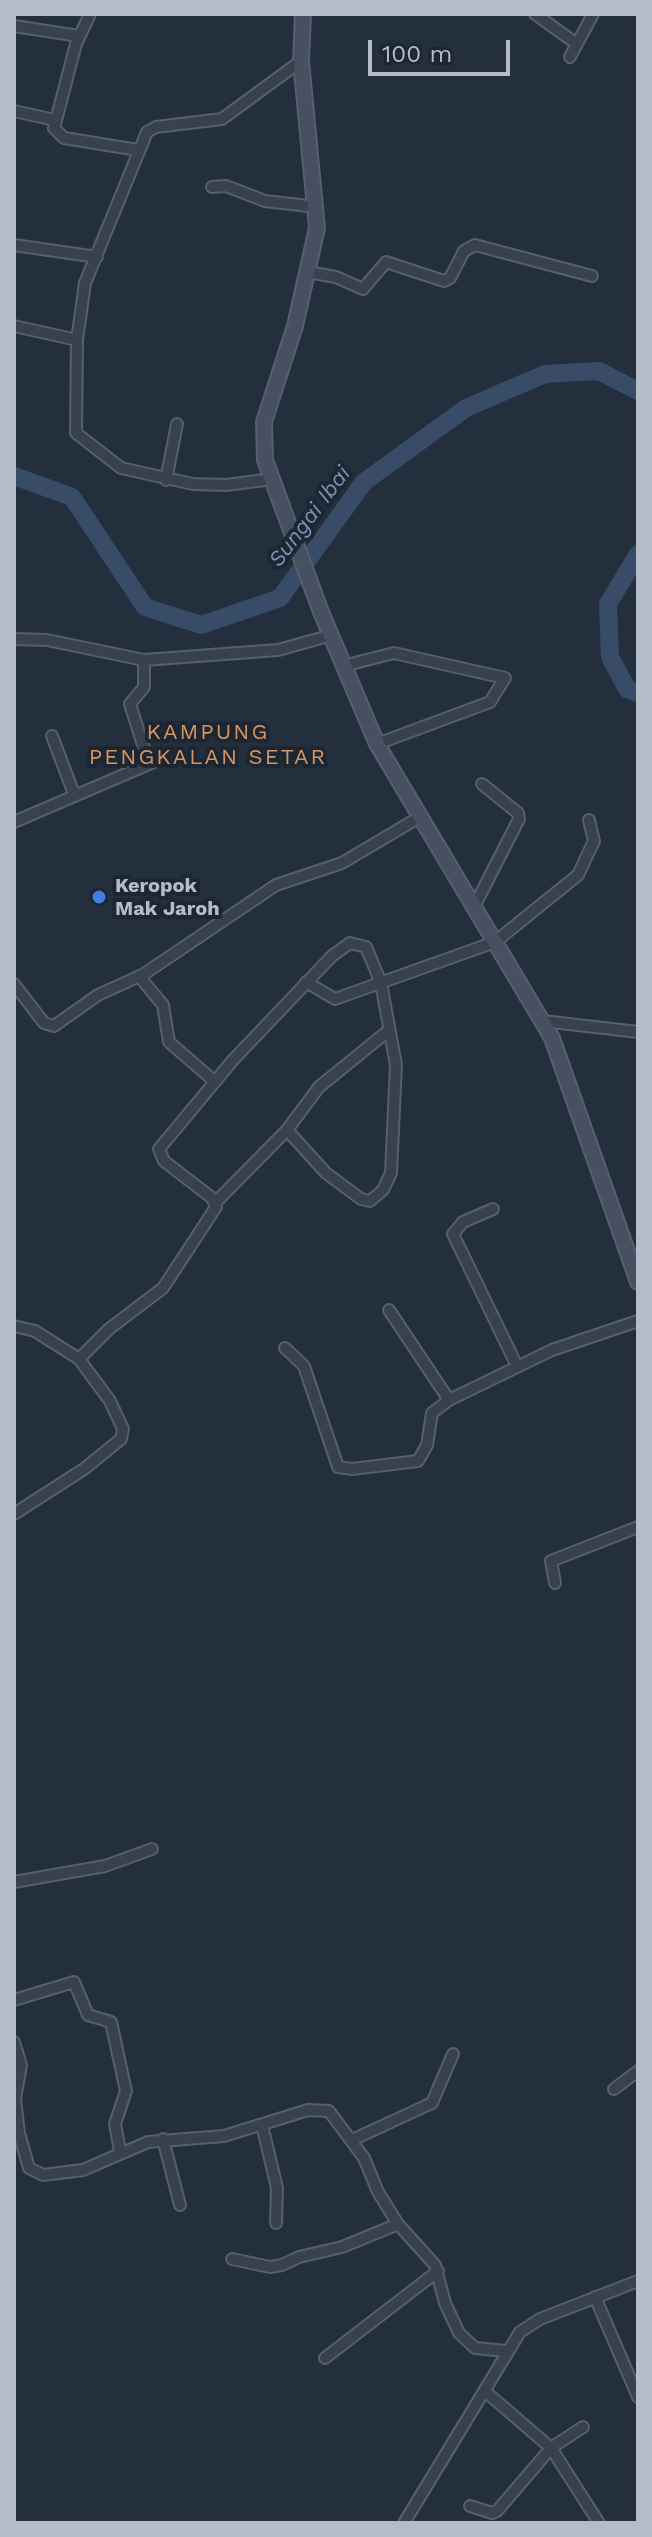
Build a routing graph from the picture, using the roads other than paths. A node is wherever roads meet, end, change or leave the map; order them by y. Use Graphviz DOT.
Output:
graph roads {
  1 [pos="90,14"];
  2 [pos="303,14"];
  3 [pos="535,14"];
  4 [pos="593,14"];
  5 [pos="14,26"];
  6 [pos="79,36"];
  7 [pos="577,44"];
  8 [pos="570,57"];
  9 [pos="301,61"];
  10 [pos="14,111"];
  11 [pos="55,120"];
  12 [pos="138,150"];
  13 [pos="212,187"];
  14 [pos="317,207"];
  15 [pos="14,245"];
  16 [pos="97,257"];
  17 [pos="308,272"];
  18 [pos="592,276"];
  19 [pos="14,326"];
  20 [pos="77,340"];
  21 [pos="177,424"];
  22 [pos="272,479"];
  23 [pos="166,480"];
  24 [pos="332,635"];
  25 [pos="14,639"];
  26 [pos="144,660"];
  27 [pos="343,666"];
  28 [pos="52,736"];
  29 [pos="377,744"];
  30 [pos="163,758"];
  31 [pos="148,761"];
  32 [pos="482,784"];
  33 [pos="74,794"];
  34 [pos="418,818"];
  35 [pos="589,820"];
  36 [pos="14,822"];
  37 [pos="474,907"];
  38 [pos="495,942"];
  39 [pos="139,976"];
  40 [pos="306,982"];
  41 [pos="381,983"];
  42 [pos="14,984"];
  43 [pos="543,1021"];
  44 [pos="388,1031"];
  45 [pos="638,1032"];
  46 [pos="214,1081"];
  47 [pos="287,1130"];
  48 [pos="216,1202"];
  49 [pos="493,1209"];
  50 [pos="638,1282"];
  51 [pos="389,1310"];
  52 [pos="638,1321"];
  53 [pos="14,1326"];
  54 [pos="285,1348"];
  55 [pos="79,1359"];
  56 [pos="517,1366"];
  57 [pos="449,1400"];
  58 [pos="14,1514"];
  59 [pos="638,1527"];
  60 [pos="555,1583"];
  61 [pos="152,1849"];
  62 [pos="14,1882"];
  63 [pos="14,2000"];
  64 [pos="14,2042"];
  65 [pos="453,2054"];
  66 [pos="638,2071"];
  67 [pos="614,2089"];
  68 [pos="262,2125"];
  69 [pos="163,2139"];
  70 [pos="352,2140"];
  71 [pos="120,2151"];
  72 [pos="180,2205"];
  73 [pos="276,2223"];
  74 [pos="398,2224"];
  75 [pos="232,2259"];
  76 [pos="438,2271"];
  77 [pos="638,2281"];
  78 [pos="596,2300"];
  79 [pos="506,2351"];
  80 [pos="325,2358"];
  81 [pos="490,2396"];
  82 [pos="638,2397"];
  83 [pos="583,2427"];
  84 [pos="551,2448"];
  85 [pos="470,2506"];
  86 [pos="404,2523"];
  87 [pos="599,2523"];
  1 -- 6 [label="street"];
  2 -- 9 [label="main road"];
  3 -- 7 [label="street"];
  4 -- 7 [label="street"];
  5 -- 6 [label="street"];
  6 -- 11 [label="street"];
  7 -- 8 [label="street"];
  9 -- 12 [label="street"];
  9 -- 14 [label="main road"];
  10 -- 11 [label="street"];
  11 -- 12 [label="street"];
  12 -- 16 [label="street"];
  13 -- 14 [label="street"];
  14 -- 17 [label="main road"];
  15 -- 16 [label="street"];
  16 -- 20 [label="street"];
  17 -- 18 [label="street"];
  17 -- 22 [label="main road"];
  19 -- 20 [label="street"];
  20 -- 23 [label="street"];
  21 -- 23 [label="street"];
  22 -- 23 [label="street"];
  22 -- 24 [label="main road"];
  24 -- 26 [label="street"];
  24 -- 27 [label="main road"];
  25 -- 26 [label="street"];
  26 -- 31 [label="street"];
  27 -- 29 [label="main road"];
  27 -- 29 [label="street"];
  28 -- 33 [label="street"];
  29 -- 34 [label="main road"];
  30 -- 31 [label="street"];
  31 -- 33 [label="street"];
  32 -- 37 [label="street"];
  33 -- 36 [label="street"];
  34 -- 37 [label="main road"];
  34 -- 39 [label="street"];
  35 -- 38 [label="street"];
  37 -- 38 [label="main road"];
  38 -- 41 [label="street"];
  38 -- 43 [label="main road"];
  39 -- 42 [label="street"];
  39 -- 46 [label="street"];
  40 -- 41 [label="street"];
  40 -- 41 [label="street"];
  40 -- 46 [label="street"];
  41 -- 44 [label="street"];
  43 -- 45 [label="street"];
  43 -- 50 [label="main road"];
  44 -- 47 [label="street"];
  44 -- 47 [label="street"];
  46 -- 48 [label="street"];
  47 -- 48 [label="street"];
  48 -- 55 [label="street"];
  49 -- 56 [label="street"];
  51 -- 57 [label="street"];
  52 -- 56 [label="street"];
  53 -- 55 [label="street"];
  54 -- 57 [label="street"];
  55 -- 58 [label="street"];
  56 -- 57 [label="street"];
  59 -- 60 [label="street"];
  61 -- 62 [label="street"];
  63 -- 71 [label="street"];
  64 -- 71 [label="street"];
  65 -- 70 [label="street"];
  66 -- 67 [label="street"];
  68 -- 69 [label="street"];
  68 -- 70 [label="street"];
  68 -- 73 [label="street"];
  69 -- 71 [label="street"];
  69 -- 72 [label="street"];
  70 -- 74 [label="street"];
  74 -- 75 [label="street"];
  74 -- 76 [label="street"];
  76 -- 79 [label="street"];
  76 -- 80 [label="street"];
  77 -- 78 [label="street"];
  78 -- 79 [label="street"];
  78 -- 82 [label="street"];
  79 -- 81 [label="street"];
  81 -- 84 [label="street"];
  81 -- 86 [label="street"];
  83 -- 84 [label="street"];
  84 -- 85 [label="street"];
  84 -- 87 [label="street"];
}
